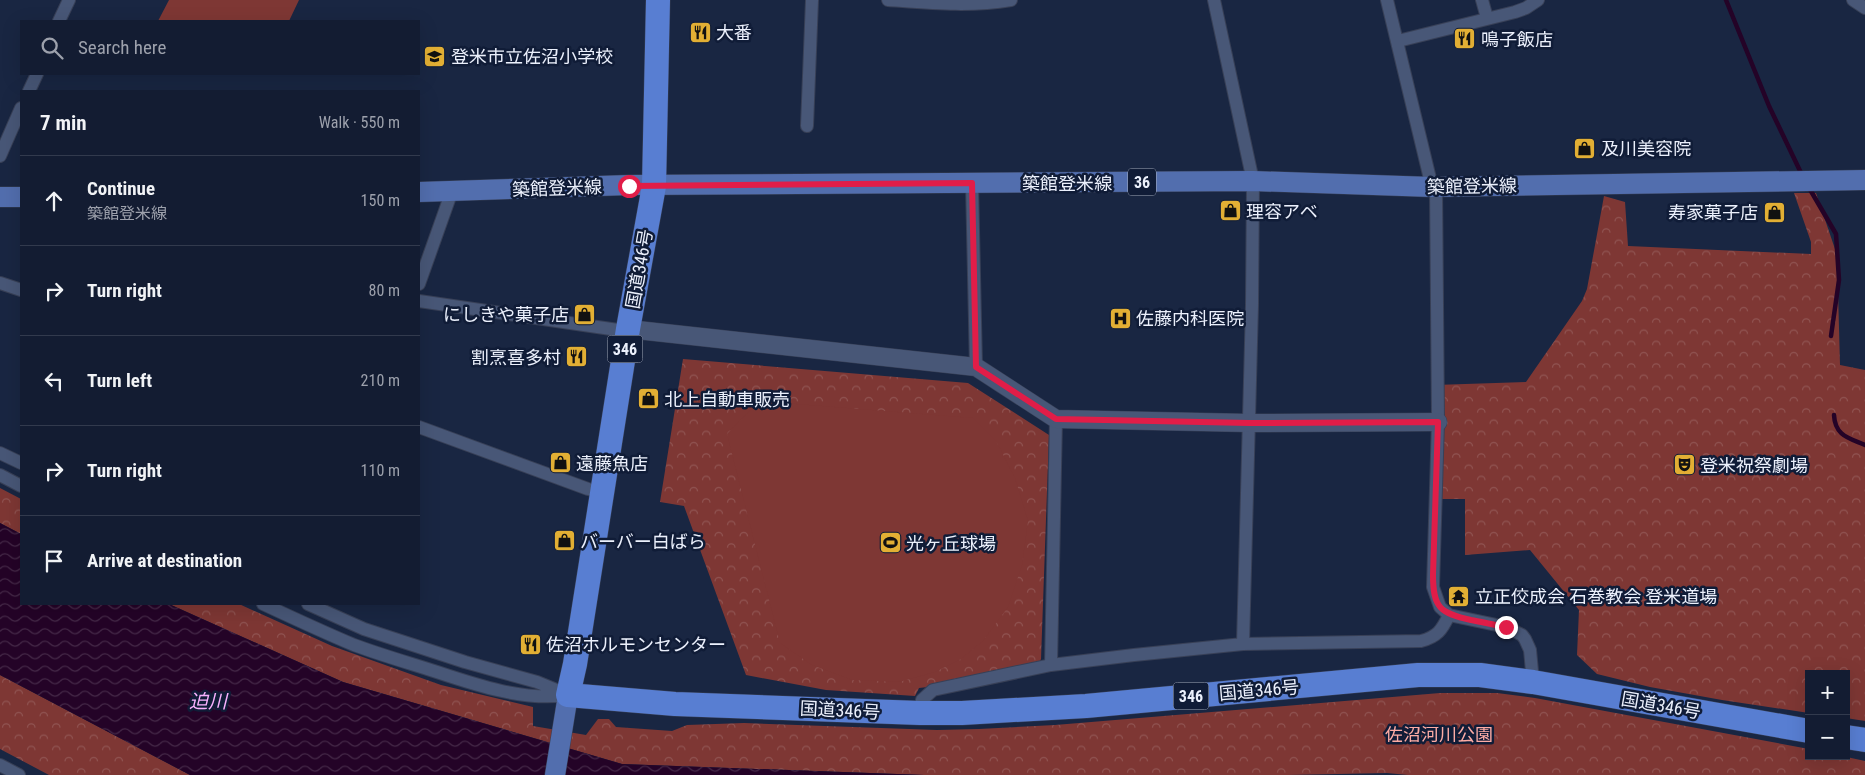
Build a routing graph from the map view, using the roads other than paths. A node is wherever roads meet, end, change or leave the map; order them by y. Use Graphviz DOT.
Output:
graph roads {
  1 [pos="69,0"];
  2 [pos="658,0"];
  3 [pos="812,0"];
  4 [pos="888,0"];
  5 [pos="1011,0"];
  6 [pos="1214,0"];
  7 [pos="1387,0"];
  8 [pos="1482,0"];
  9 [pos="1538,0"];
  10 [pos="1854,0"];
  11 [pos="1865,8"];
  12 [pos="1487,18"];
  13 [pos="59,20"];
  14 [pos="1398,40"];
  15 [pos="36,75"];
  16 [pos="29,90"];
  17 [pos="20,110"];
  18 [pos="807,126"];
  19 [pos="0,156"];
  20 [pos="1865,180"];
  21 [pos="1252,181"];
  22 [pos="972,183"];
  23 [pos="654,186"];
  24 [pos="1434,187"];
  25 [pos="452,191"];
  26 [pos="420,192"];
  27 [pos="0,197"];
  28 [pos="20,197"];
  29 [pos="420,281"];
  30 [pos="0,283"];
  31 [pos="20,290"];
  32 [pos="420,301"];
  33 [pos="628,329"];
  34 [pos="976,367"];
  35 [pos="1056,419"];
  36 [pos="1438,422"];
  37 [pos="1249,423"];
  38 [pos="420,426"];
  39 [pos="0,453"];
  40 [pos="20,463"];
  41 [pos="0,475"];
  42 [pos="20,485"];
  43 [pos="602,492"];
  44 [pos="265,605"];
  45 [pos="310,605"];
  46 [pos="1448,615"];
  47 [pos="1243,644"];
  48 [pos="1051,665"];
  49 [pos="1533,682"];
  50 [pos="566,703"];
  51 [pos="920,713"];
  52 [pos="1805,730"];
  53 [pos="1850,738"];
  54 [pos="1865,740"];
  55 [pos="0,765"];
  56 [pos="19,775"];
  57 [pos="555,775"];
  1 -- 13 [label="street"];
  2 -- 23 [label="highway, 国道346号 / 346"];
  3 -- 18 [label="street"];
  4 -- 5 [label="street"];
  6 -- 21 [label="street"];
  7 -- 14 [label="street"];
  8 -- 12 [label="street"];
  9 -- 12 [label="street"];
  10 -- 11 [label="street"];
  12 -- 14 [label="street"];
  14 -- 24 [label="street"];
  15 -- 16 [label="street"];
  17 -- 19 [label="street"];
  20 -- 24 [label="main road, 築館登米線 / 36"];
  21 -- 22 [label="main road, 築館登米線 / 36"];
  21 -- 24 [label="main road, 築館登米線 / 36"];
  21 -- 37 [label="street"];
  22 -- 23 [label="main road, 築館登米線 / 36"];
  22 -- 34 [label="street"];
  23 -- 25 [label="main road, 築館登米線 / 36"];
  23 -- 33 [label="highway, 国道346号 / 346"];
  24 -- 36 [label="street"];
  25 -- 26 [label="main road, 築館登米線 / 36"];
  25 -- 29 [label="street"];
  27 -- 28 [label="main road"];
  30 -- 31 [label="street"];
  32 -- 33 [label="street"];
  33 -- 34 [label="street"];
  33 -- 43 [label="highway, 国道346号 / 346"];
  34 -- 35 [label="street"];
  35 -- 37 [label="street"];
  35 -- 48 [label="street"];
  36 -- 37 [label="street"];
  36 -- 46 [label="street"];
  37 -- 47 [label="street"];
  38 -- 43 [label="street"];
  39 -- 40 [label="street"];
  41 -- 42 [label="street"];
  43 -- 50 [label="highway, 国道346号 / 346"];
  44 -- 50 [label="street"];
  45 -- 50 [label="street"];
  46 -- 47 [label="street"];
  46 -- 49 [label="street"];
  47 -- 48 [label="street"];
  48 -- 51 [label="street"];
  49 -- 51 [label="highway, 国道346号 / 346"];
  49 -- 52 [label="highway, 国道346号 / 346"];
  50 -- 51 [label="highway, 国道346号 / 346"];
  50 -- 57 [label="main road"];
  53 -- 54 [label="highway"];
  55 -- 56 [label="street"];
}
